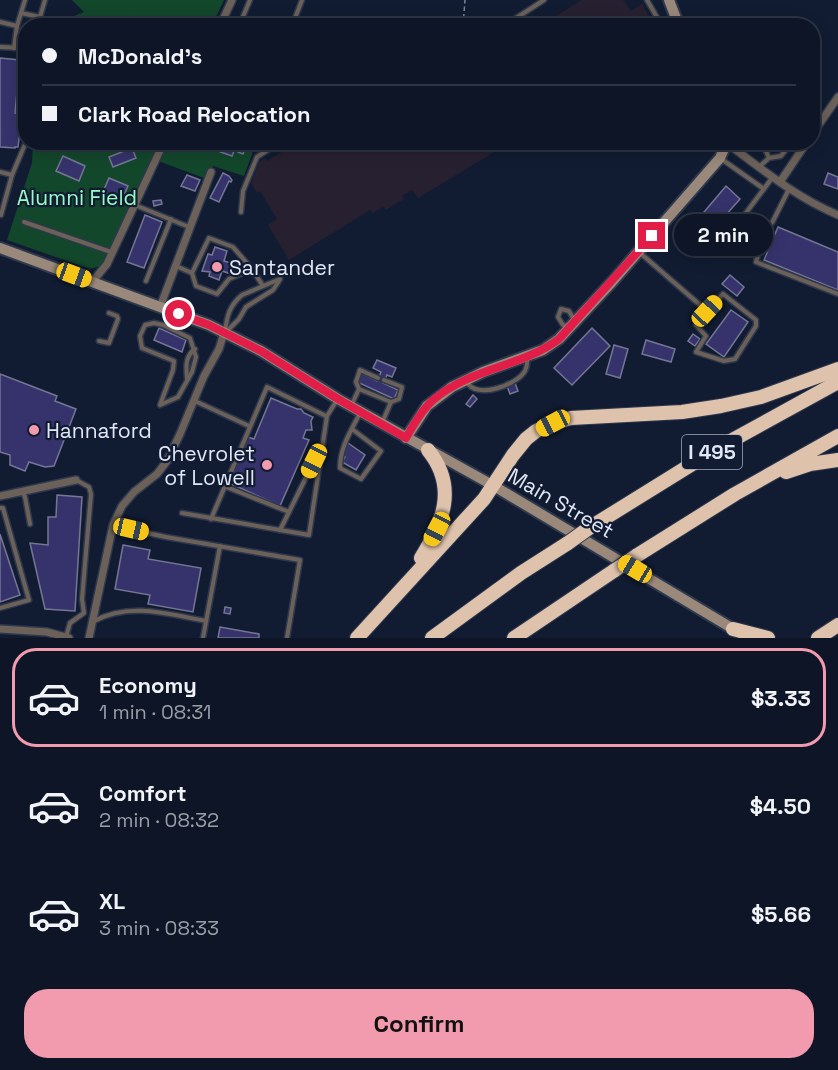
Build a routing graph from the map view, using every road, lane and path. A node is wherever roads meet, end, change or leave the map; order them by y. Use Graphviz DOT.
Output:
graph roads {
  1 [pos="25,0"];
  2 [pos="45,0"];
  3 [pos="232,0"];
  4 [pos="250,0"];
  5 [pos="302,0"];
  6 [pos="465,0"];
  7 [pos="544,0"];
  8 [pos="647,0"];
  9 [pos="669,0"];
  10 [pos="21,13"];
  11 [pos="19,18"];
  12 [pos="224,18"];
  13 [pos="242,18"];
  14 [pos="295,18"];
  15 [pos="464,18"];
  16 [pos="516,18"];
  17 [pos="657,18"];
  18 [pos="676,18"];
  19 [pos="0,22"];
  20 [pos="18,23"];
  21 [pos="17,26"];
  22 [pos="0,47"];
  23 [pos="14,48"];
  24 [pos="18,48"];
  25 [pos="838,97"];
  26 [pos="820,123"];
  27 [pos="24,150"];
  28 [pos="160,150"];
  29 [pos="267,150"];
  30 [pos="724,150"];
  31 [pos="737,150"];
  32 [pos="766,150"];
  33 [pos="786,150"];
  34 [pos="802,150"];
  35 [pos="720,158"];
  36 [pos="769,158"];
  37 [pos="759,167"];
  38 [pos="0,172"];
  39 [pos="211,172"];
  40 [pos="12,175"];
  41 [pos="773,178"];
  42 [pos="780,182"];
  43 [pos="764,189"];
  44 [pos="789,189"];
  45 [pos="135,204"];
  46 [pos="241,212"];
  47 [pos="838,215"];
  48 [pos="1,216"];
  49 [pos="171,219"];
  50 [pos="24,222"];
  51 [pos="190,228"];
  52 [pos="728,237"];
  53 [pos="0,248"];
  54 [pos="112,252"];
  55 [pos="638,252"];
  56 [pos="175,266"];
  57 [pos="252,269"];
  58 [pos="192,273"];
  59 [pos="146,281"];
  60 [pos="93,282"];
  61 [pos="263,286"];
  62 [pos="838,294"];
  63 [pos="160,307"];
  64 [pos="707,311"];
  65 [pos="109,313"];
  66 [pos="572,327"];
  67 [pos="225,333"];
  68 [pos="99,341"];
  69 [pos="195,349"];
  70 [pos="527,356"];
  71 [pos="838,369"];
  72 [pos="378,378"];
  73 [pos="187,379"];
  74 [pos="384,380"];
  75 [pos="466,380"];
  76 [pos="838,382"];
  77 [pos="359,389"];
  78 [pos="338,399"];
  79 [pos="194,401"];
  80 [pos="391,402"];
  81 [pos="356,409"];
  82 [pos="327,416"];
  83 [pos="381,423"];
  84 [pos="249,426"];
  85 [pos="352,429"];
  86 [pos="838,436"];
  87 [pos="406,438"];
  88 [pos="322,444"];
  89 [pos="428,450"];
  90 [pos="838,460"];
  91 [pos="76,480"];
  92 [pos="224,486"];
  93 [pos="494,486"];
  94 [pos="22,491"];
  95 [pos="735,494"];
  96 [pos="0,496"];
  97 [pos="0,508"];
  98 [pos="289,512"];
  99 [pos="182,513"];
  100 [pos="211,519"];
  101 [pos="30,524"];
  102 [pos="113,525"];
  103 [pos="280,530"];
  104 [pos="220,546"];
  105 [pos="402,587"];
  106 [pos="0,608"];
  107 [pos="94,621"];
  108 [pos="206,621"];
  109 [pos="838,625"];
  110 [pos="0,629"];
  111 [pos="738,633"];
  112 [pos="838,634"];
  113 [pos="88,637"];
  114 [pos="67,638"];
  115 [pos="203,638"];
  116 [pos="287,638"];
  117 [pos="357,638"];
  118 [pos="432,638"];
  119 [pos="514,638"];
  120 [pos="749,638"];
  121 [pos="768,638"];
  122 [pos="818,638"];
  123 [pos="835,638"];
  1 -- 10 [label="lane"];
  2 -- 10 [label="lane"];
  3 -- 12 [label="street"];
  4 -- 13 [label="lane"];
  5 -- 14 [label="lane"];
  6 -- 15 [label="path"];
  7 -- 16 [label="lane"];
  8 -- 17 [label="lane"];
  9 -- 18 [label="main road"];
  10 -- 11 [label="lane"];
  19 -- 21 [label="lane"];
  20 -- 21 [label="lane"];
  21 -- 23 [label="lane"];
  22 -- 23 [label="lane"];
  23 -- 24 [label="lane"];
  25 -- 26 [label="street"];
  27 -- 40 [label="lane"];
  28 -- 45 [label="street"];
  29 -- 46 [label="lane"];
  30 -- 35 [label="main road"];
  31 -- 37 [label="street"];
  32 -- 36 [label="lane"];
  33 -- 36 [label="lane"];
  34 -- 42 [label="street"];
  35 -- 43 [label="lane"];
  35 -- 55 [label="main road"];
  36 -- 37 [label="lane"];
  37 -- 41 [label="street"];
  38 -- 40 [label="lane"];
  39 -- 51 [label="street"];
  40 -- 48 [label="lane"];
  41 -- 42 [label="street"];
  41 -- 43 [label="lane"];
  42 -- 44 [label="street"];
  43 -- 52 [label="lane"];
  44 -- 47 [label="street"];
  44 -- 62 [label="lane"];
  45 -- 49 [label="lane"];
  45 -- 54 [label="street"];
  49 -- 51 [label="lane"];
  49 -- 59 [label="lane"];
  50 -- 54 [label="lane"];
  51 -- 56 [label="street"];
  53 -- 60 [label="main road, Main Street"];
  54 -- 60 [label="street"];
  55 -- 64 [label="lane"];
  55 -- 66 [label="main road"];
  56 -- 58 [label="lane"];
  56 -- 63 [label="street"];
  57 -- 58 [label="lane"];
  57 -- 58 [label="lane"];
  57 -- 61 [label="lane"];
  60 -- 63 [label="main road, Main Street"];
  61 -- 67 [label="lane"];
  61 -- 67 [label="lane"];
  63 -- 67 [label="main road, Main Street"];
  64 -- 64 [label="lane"];
  65 -- 68 [label="lane"];
  66 -- 66 [label="lane"];
  66 -- 70 [label="main road"];
  67 -- 78 [label="main road, Main Street"];
  67 -- 79 [label="street"];
  69 -- 73 [label="lane"];
  69 -- 73 [label="lane"];
  69 -- 73 [label="lane"];
  70 -- 75 [label="main road"];
  70 -- 75 [label="lane"];
  71 -- 93 [label="highway"];
  72 -- 77 [label="lane"];
  74 -- 80 [label="lane"];
  75 -- 87 [label="main road"];
  76 -- 118 [label="highway, I 495, bridge"];
  77 -- 80 [label="lane"];
  77 -- 81 [label="lane"];
  78 -- 81 [label="main road, Main Street"];
  78 -- 82 [label="lane"];
  79 -- 84 [label="lane"];
  79 -- 102 [label="street"];
  80 -- 83 [label="lane"];
  81 -- 83 [label="main road, Main Street"];
  81 -- 85 [label="lane"];
  82 -- 84 [label="lane"];
  82 -- 88 [label="lane"];
  83 -- 87 [label="main road, Main Street"];
  84 -- 92 [label="lane"];
  85 -- 85 [label="lane"];
  86 -- 95 [label="highway, I 495"];
  87 -- 89 [label="main road, Main Street"];
  88 -- 98 [label="lane"];
  88 -- 103 [label="lane"];
  89 -- 93 [label="main road, Main Street"];
  89 -- 105 [label="highway"];
  90 -- 95 [label="highway"];
  91 -- 94 [label="street"];
  91 -- 114 [label="lane"];
  92 -- 98 [label="lane"];
  92 -- 100 [label="lane"];
  93 -- 105 [label="highway"];
  93 -- 111 [label="main road, Main Street"];
  94 -- 96 [label="street"];
  94 -- 101 [label="lane"];
  95 -- 119 [label="highway, I 495, bridge"];
  97 -- 106 [label="lane"];
  98 -- 103 [label="lane"];
  99 -- 100 [label="lane"];
  100 -- 103 [label="lane"];
  102 -- 104 [label="lane"];
  102 -- 107 [label="street"];
  104 -- 108 [label="lane"];
  104 -- 116 [label="lane"];
  105 -- 117 [label="highway"];
  107 -- 108 [label="lane"];
  107 -- 113 [label="street"];
  108 -- 115 [label="lane"];
  109 -- 122 [label="highway"];
  110 -- 114 [label="street"];
  111 -- 120 [label="main road, Main Street"];
  111 -- 121 [label="highway"];
  112 -- 123 [label="highway"];
}
